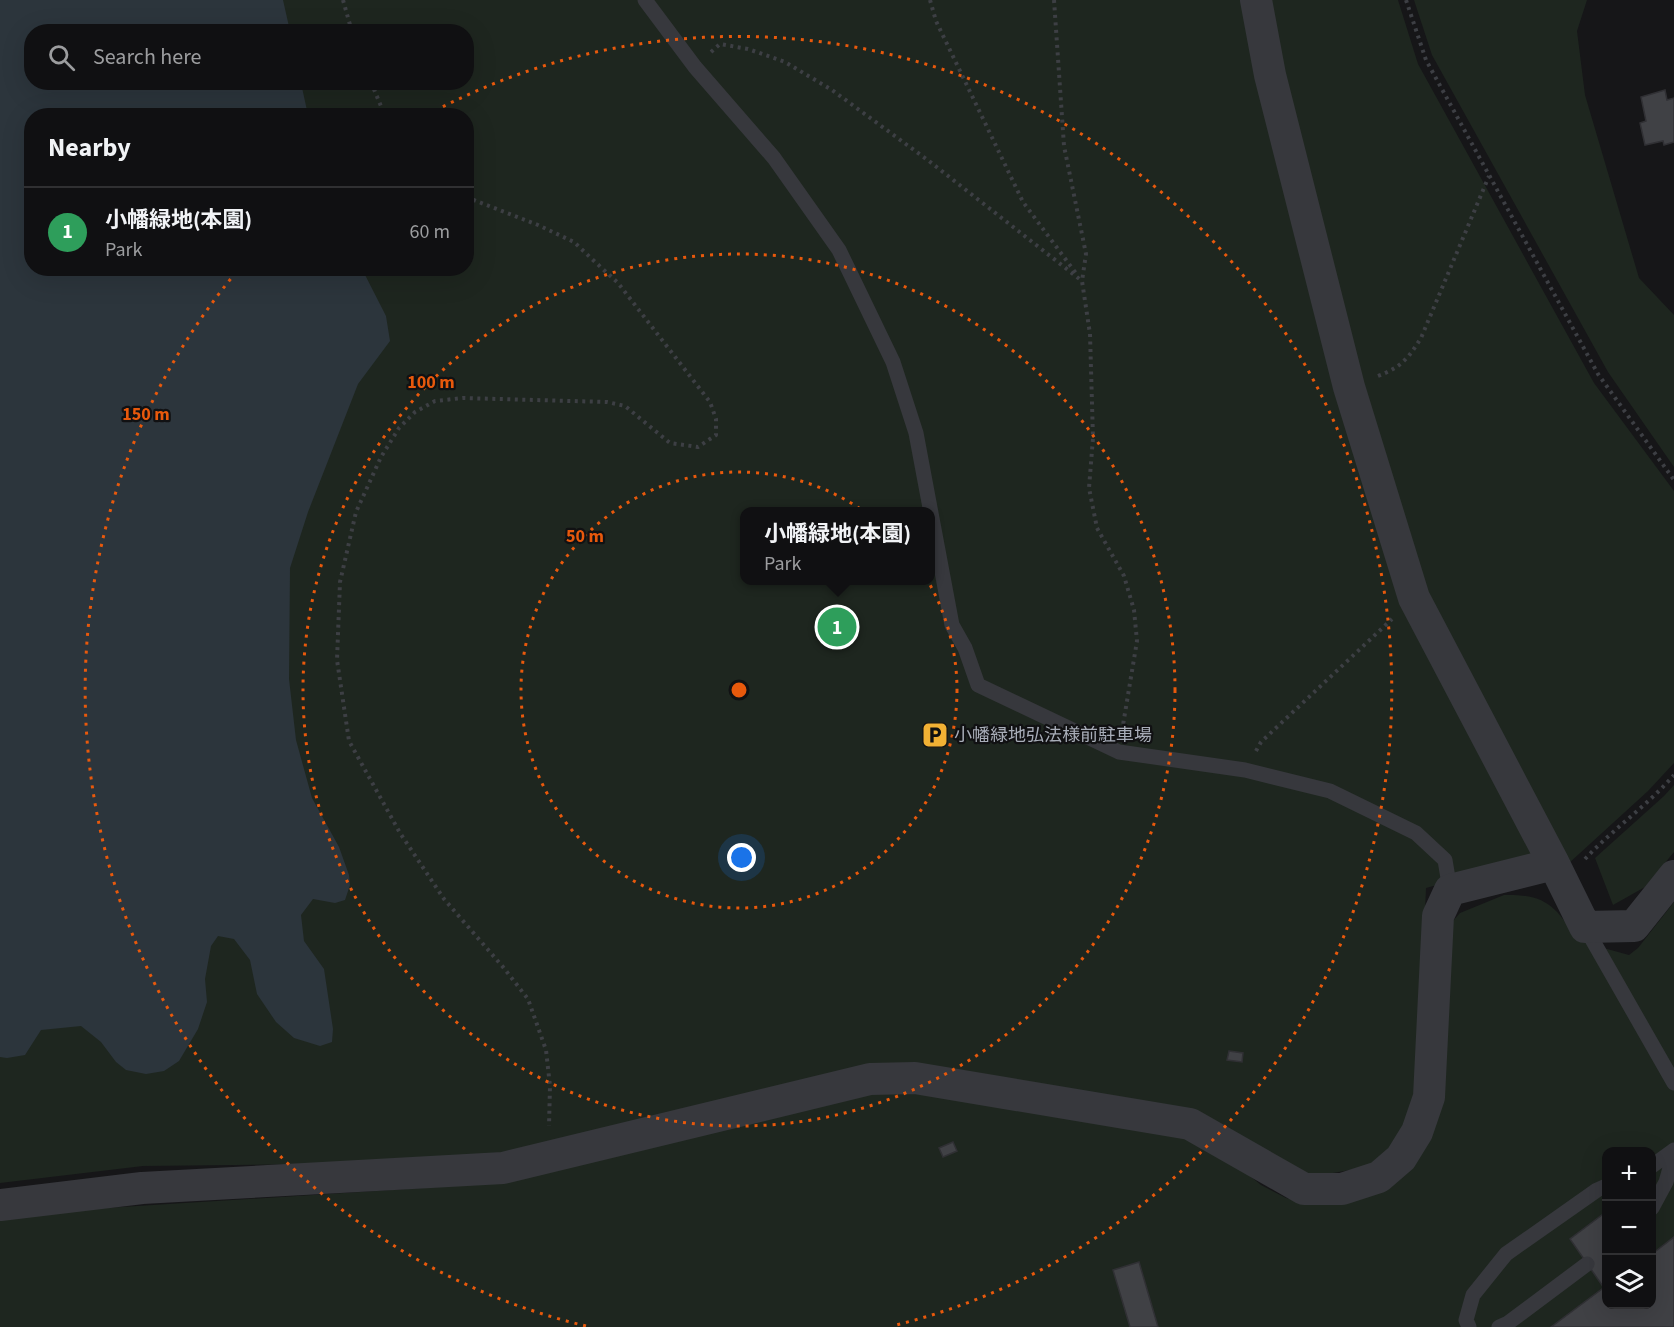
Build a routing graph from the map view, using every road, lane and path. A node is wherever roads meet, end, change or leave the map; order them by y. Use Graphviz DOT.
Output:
graph roads {
  1 [pos="343,0"];
  2 [pos="645,0"];
  3 [pos="930,0"];
  4 [pos="1054,0"];
  5 [pos="1256,0"];
  6 [pos="1406,0"];
  7 [pos="350,24"];
  8 [pos="695,67"];
  9 [pos="374,90"];
  10 [pos="382,108"];
  11 [pos="1489,175"];
  12 [pos="474,200"];
  13 [pos="1083,281"];
  14 [pos="1349,387"];
  15 [pos="1674,480"];
  16 [pos="930,507"];
  17 [pos="935,534"];
  18 [pos="1414,598"];
  19 [pos="1119,752"];
  20 [pos="1245,770"];
  21 [pos="1674,776"];
  22 [pos="1559,873"];
  23 [pos="1674,876"];
  24 [pos="1450,890"];
  25 [pos="1585,927"];
  26 [pos="1674,1083"];
  27 [pos="1674,1152"];
  28 [pos="548,1157"];
  29 [pos="1656,1163"];
  30 [pos="1602,1188"];
  31 [pos="1656,1201"];
  32 [pos="0,1205"];
  33 [pos="1587,1264"];
  34 [pos="1469,1327"];
  35 [pos="1499,1327"];
  1 -- 7 [label="path"];
  2 -- 8 [label="lane"];
  3 -- 13 [label="path"];
  4 -- 13 [label="path"];
  5 -- 14 [label="street"];
  6 -- 11 [label="path"];
  8 -- 13 [label="path"];
  8 -- 16 [label="lane"];
  9 -- 10 [label="path"];
  11 -- 14 [label="path"];
  11 -- 15 [label="path"];
  12 -- 28 [label="path"];
  13 -- 19 [label="path"];
  14 -- 18 [label="street"];
  17 -- 19 [label="lane"];
  18 -- 20 [label="path"];
  18 -- 22 [label="street"];
  19 -- 20 [label="lane"];
  20 -- 24 [label="lane"];
  21 -- 22 [label="path"];
  22 -- 24 [label="street"];
  22 -- 25 [label="street"];
  23 -- 25 [label="street"];
  24 -- 28 [label="street"];
  25 -- 26 [label="lane"];
  27 -- 29 [label="lane"];
  27 -- 31 [label="lane"];
  28 -- 32 [label="street"];
  30 -- 34 [label="lane"];
  33 -- 35 [label="lane"];
}
